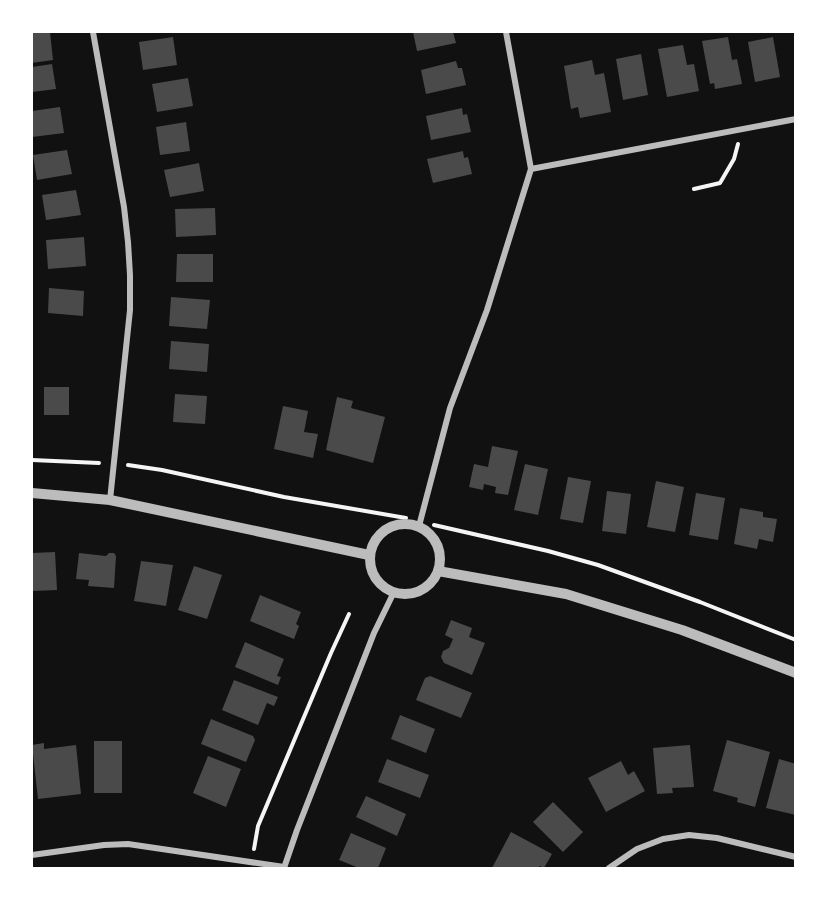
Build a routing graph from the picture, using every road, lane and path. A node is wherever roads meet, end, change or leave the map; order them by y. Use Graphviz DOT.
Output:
graph roads {
  1 [pos="93,32"];
  2 [pos="506,32"];
  3 [pos="795,119"];
  4 [pos="743,129"];
  5 [pos="531,169"];
  6 [pos="694,189"];
  7 [pos="32,460"];
  8 [pos="114,464"];
  9 [pos="32,493"];
  10 [pos="110,500"];
  11 [pos="397,516"];
  12 [pos="419,526"];
  13 [pos="440,526"];
  14 [pos="369,555"];
  15 [pos="438,571"];
  16 [pos="394,592"];
  17 [pos="349,614"];
  18 [pos="795,640"];
  19 [pos="795,674"];
  20 [pos="255,844"];
  21 [pos="32,855"];
  22 [pos="795,857"];
  23 [pos="284,868"];
  24 [pos="609,868"];
  1 -- 8 [label="street"];
  2 -- 5 [label="street"];
  3 -- 4 [label="street"];
  4 -- 5 [label="street"];
  4 -- 6 [label="path"];
  5 -- 12 [label="street"];
  7 -- 8 [label="path"];
  8 -- 10 [label="street"];
  8 -- 11 [label="path"];
  9 -- 10 [label="street"];
  10 -- 14 [label="street"];
  12 -- 14 [label="street"];
  12 -- 15 [label="street"];
  13 -- 18 [label="path"];
  14 -- 16 [label="street"];
  15 -- 16 [label="street"];
  15 -- 19 [label="street"];
  16 -- 23 [label="street"];
  17 -- 20 [label="path"];
  21 -- 23 [label="street"];
  22 -- 24 [label="street"];
}
